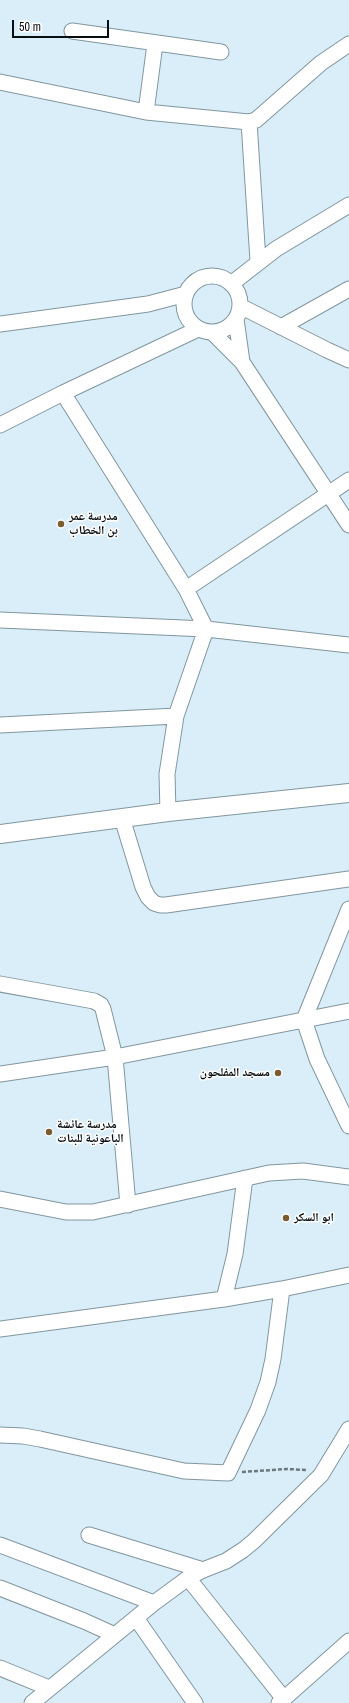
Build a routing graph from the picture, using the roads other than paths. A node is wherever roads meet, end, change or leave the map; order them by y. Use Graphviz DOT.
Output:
graph roads {
  1 [pos="72,31"];
  2 [pos="155,44"];
  3 [pos="349,44"];
  4 [pos="221,52"];
  5 [pos="0,82"];
  6 [pos="146,112"];
  7 [pos="249,122"];
  8 [pos="349,205"];
  9 [pos="258,261"];
  10 [pos="231,284"];
  11 [pos="349,289"];
  12 [pos="186,294"];
  13 [pos="148,304"];
  14 [pos="185,312"];
  15 [pos="238,312"];
  16 [pos="0,324"];
  17 [pos="281,327"];
  18 [pos="198,329"];
  19 [pos="212,332"];
  20 [pos="349,360"];
  21 [pos="242,362"];
  22 [pos="63,393"];
  23 [pos="0,425"];
  24 [pos="349,480"];
  25 [pos="329,494"];
  26 [pos="349,525"];
  27 [pos="186,589"];
  28 [pos="0,620"];
  29 [pos="206,630"];
  30 [pos="349,644"];
  31 [pos="176,716"];
  32 [pos="0,726"];
  33 [pos="349,793"];
  34 [pos="168,812"];
  35 [pos="122,818"];
  36 [pos="0,834"];
  37 [pos="349,879"];
  38 [pos="349,909"];
  39 [pos="0,984"];
  40 [pos="349,1011"];
  41 [pos="304,1020"];
  42 [pos="115,1057"];
  43 [pos="0,1074"];
  44 [pos="349,1126"];
  45 [pos="349,1177"];
  46 [pos="245,1178"];
  47 [pos="0,1199"];
  48 [pos="128,1205"];
  49 [pos="349,1275"];
  50 [pos="282,1289"];
  51 [pos="224,1299"];
  52 [pos="0,1328"];
  53 [pos="349,1429"];
  54 [pos="0,1435"];
  55 [pos="89,1535"];
  56 [pos="0,1545"];
  57 [pos="202,1570"];
  58 [pos="188,1578"];
  59 [pos="0,1588"];
  60 [pos="154,1603"];
  61 [pos="136,1618"];
  62 [pos="115,1635"];
  63 [pos="349,1641"];
  64 [pos="0,1668"];
  65 [pos="49,1688"];
  66 [pos="281,1701"];
  67 [pos="32,1703"];
  68 [pos="195,1703"];
  1 -- 2 [label="street"];
  2 -- 4 [label="street"];
  2 -- 6 [label="street"];
  3 -- 7 [label="street"];
  5 -- 6 [label="street"];
  6 -- 7 [label="street"];
  7 -- 9 [label="street"];
  8 -- 9 [label="street"];
  9 -- 10 [label="street"];
  10 -- 12 [label="street"];
  10 -- 15 [label="street"];
  11 -- 17 [label="street"];
  12 -- 13 [label="street"];
  12 -- 14 [label="street"];
  13 -- 14 [label="street"];
  13 -- 16 [label="street"];
  14 -- 18 [label="street"];
  15 -- 17 [label="street"];
  15 -- 19 [label="street"];
  15 -- 21 [label="street"];
  17 -- 20 [label="street"];
  18 -- 19 [label="street"];
  18 -- 22 [label="street"];
  19 -- 21 [label="street"];
  21 -- 25 [label="street"];
  22 -- 23 [label="street"];
  22 -- 27 [label="street"];
  24 -- 25 [label="street"];
  25 -- 26 [label="street"];
  25 -- 27 [label="street"];
  27 -- 29 [label="street"];
  28 -- 29 [label="street"];
  29 -- 30 [label="street"];
  29 -- 31 [label="street"];
  31 -- 32 [label="street"];
  31 -- 34 [label="street"];
  33 -- 34 [label="street"];
  34 -- 35 [label="street"];
  35 -- 36 [label="street"];
  35 -- 37 [label="street"];
  38 -- 41 [label="street"];
  39 -- 42 [label="street"];
  40 -- 41 [label="street"];
  41 -- 42 [label="street"];
  41 -- 44 [label="street"];
  42 -- 43 [label="street"];
  42 -- 48 [label="street"];
  45 -- 46 [label="street"];
  46 -- 48 [label="street"];
  46 -- 51 [label="street"];
  47 -- 48 [label="street"];
  49 -- 50 [label="street"];
  50 -- 51 [label="street"];
  50 -- 54 [label="street"];
  51 -- 52 [label="street"];
  53 -- 57 [label="street"];
  55 -- 57 [label="street"];
  56 -- 60 [label="street"];
  57 -- 58 [label="street"];
  58 -- 60 [label="street"];
  58 -- 66 [label="street"];
  59 -- 62 [label="street"];
  60 -- 61 [label="street"];
  61 -- 62 [label="street"];
  61 -- 68 [label="street"];
  62 -- 65 [label="street"];
  63 -- 66 [label="street"];
  64 -- 65 [label="street"];
  65 -- 67 [label="street"];
}
